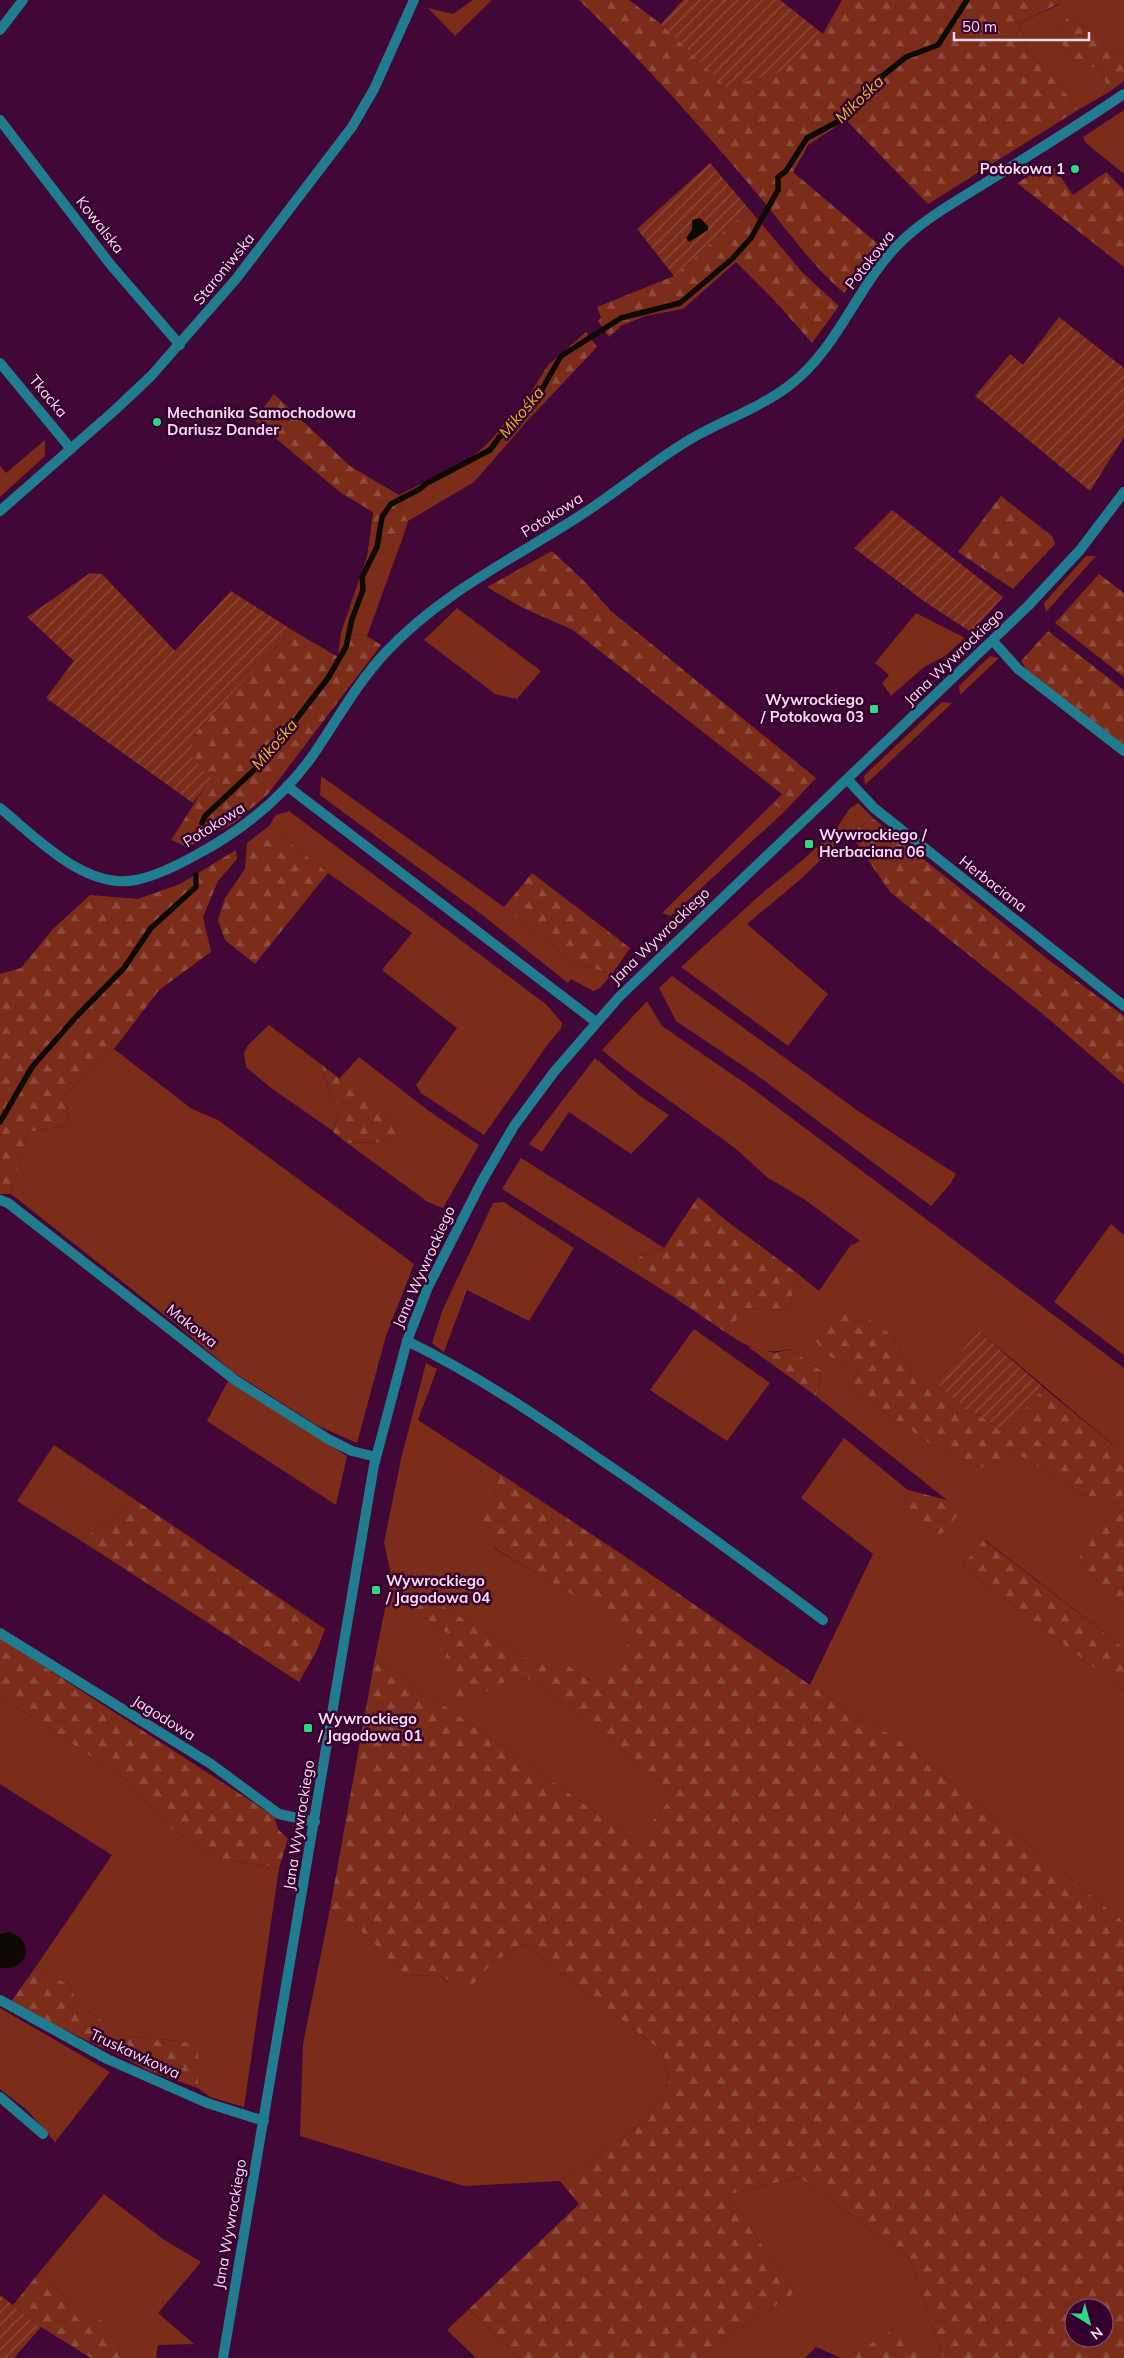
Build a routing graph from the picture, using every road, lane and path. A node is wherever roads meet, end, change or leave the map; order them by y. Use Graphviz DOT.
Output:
graph roads {
  1 [pos="23,0"];
  2 [pos="414,0"];
  3 [pos="0,30"];
  4 [pos="1124,94"];
  5 [pos="0,120"];
  6 [pos="180,345"];
  7 [pos="0,363"];
  8 [pos="71,449"];
  9 [pos="1124,492"];
  10 [pos="0,511"];
  11 [pos="993,641"];
  12 [pos="1124,751"];
  13 [pos="848,780"];
  14 [pos="286,786"];
  15 [pos="0,808"];
  16 [pos="1124,1006"];
  17 [pos="596,1022"];
  18 [pos="0,1200"];
  19 [pos="407,1341"];
  20 [pos="376,1457"];
  21 [pos="823,1620"];
  22 [pos="0,1633"];
  23 [pos="315,1822"];
  24 [pos="0,2000"];
  25 [pos="0,2097"];
  26 [pos="264,2121"];
  27 [pos="43,2134"];
  28 [pos="222,2358"];
  1 -- 3 [label="street"];
  2 -- 6 [label="street, Staroniwska"];
  4 -- 14 [label="street, Potokowa"];
  5 -- 6 [label="street, Kowalska"];
  6 -- 8 [label="street, Staroniwska"];
  7 -- 8 [label="street, Tkacka"];
  8 -- 10 [label="street, Staroniwska"];
  9 -- 11 [label="street, Jana Wywrockiego"];
  11 -- 12 [label="street"];
  11 -- 13 [label="street, Jana Wywrockiego"];
  13 -- 16 [label="street, Herbaciana"];
  13 -- 17 [label="street, Jana Wywrockiego"];
  14 -- 15 [label="street, Potokowa"];
  14 -- 17 [label="street"];
  17 -- 19 [label="street, Jana Wywrockiego"];
  18 -- 20 [label="street, Makowa"];
  19 -- 20 [label="street, Jana Wywrockiego"];
  19 -- 21 [label="street"];
  20 -- 23 [label="street, Jana Wywrockiego"];
  22 -- 23 [label="street, Jagodowa"];
  23 -- 26 [label="street, Jana Wywrockiego"];
  24 -- 26 [label="street, Truskawkowa"];
  25 -- 27 [label="street"];
  26 -- 28 [label="street, Jana Wywrockiego"];
}
